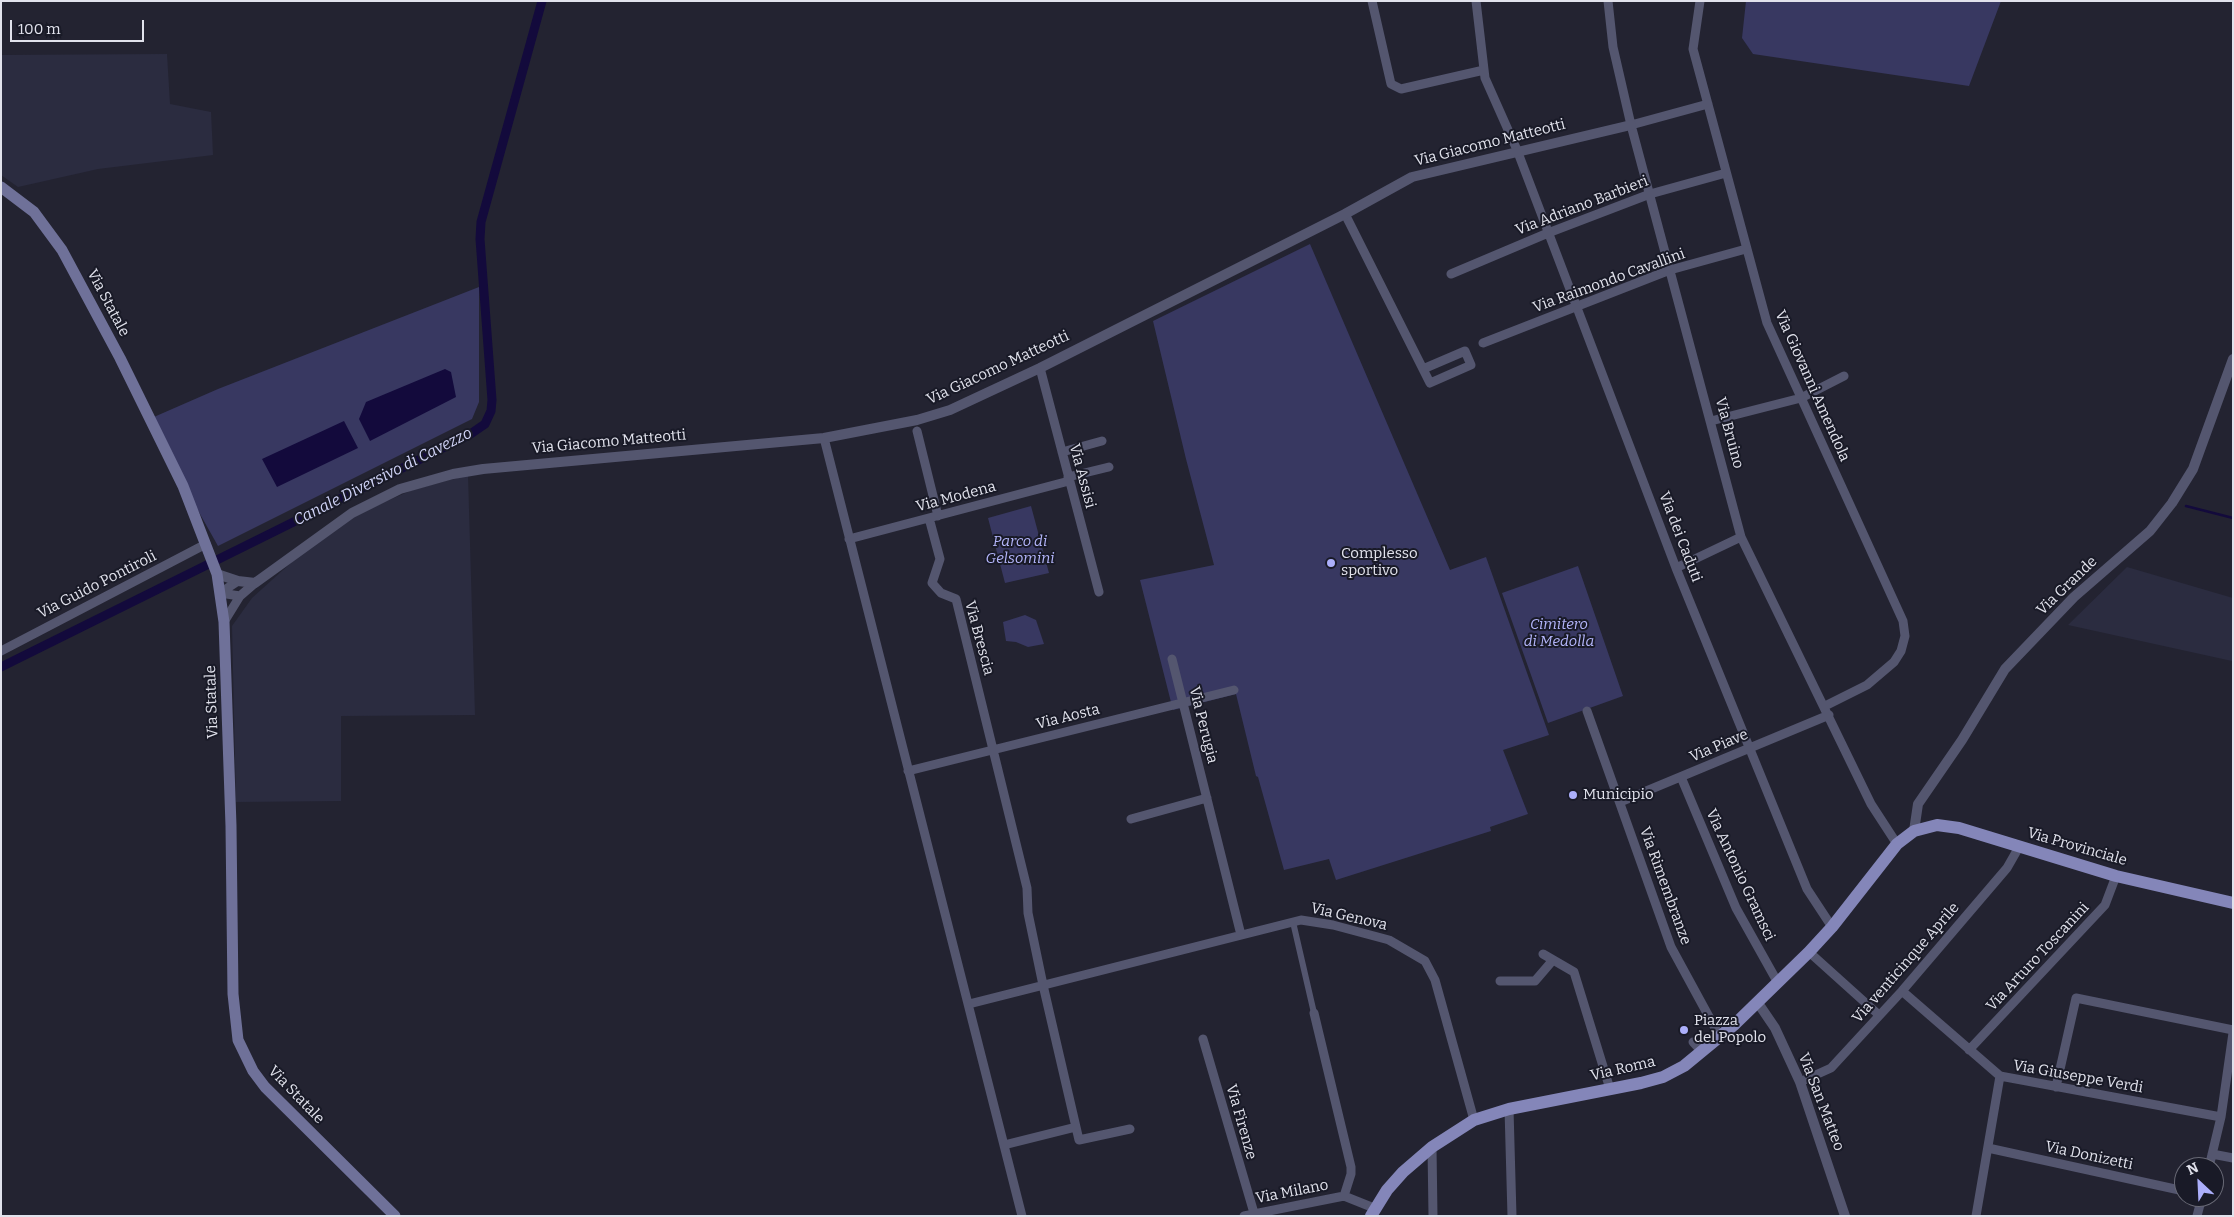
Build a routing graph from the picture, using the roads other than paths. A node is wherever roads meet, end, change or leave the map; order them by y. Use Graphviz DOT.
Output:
graph roads {
  1 [pos="1372,1"];
  2 [pos="1476,1"];
  3 [pos="1608,1"];
  4 [pos="1700,1"];
  5 [pos="1484,70"];
  6 [pos="1708,104"];
  7 [pos="1631,125"];
  8 [pos="1517,150"];
  9 [pos="1726,173"];
  10 [pos="1,187"];
  11 [pos="1650,194"];
  12 [pos="1345,214"];
  13 [pos="1548,233"];
  14 [pos="1746,249"];
  15 [pos="1670,270"];
  16 [pos="1451,274"];
  17 [pos="1576,307"];
  18 [pos="1483,343"];
  19 [pos="2233,359"];
  20 [pos="1040,368"];
  21 [pos="1423,369"];
  22 [pos="1844,376"];
  23 [pos="1800,398"];
  24 [pos="1711,421"];
  25 [pos="917,431"];
  26 [pos="824,438"];
  27 [pos="1102,441"];
  28 [pos="1062,452"];
  29 [pos="1109,467"];
  30 [pos="1069,479"];
  31 [pos="934,517"];
  32 [pos="1741,537"];
  33 [pos="849,539"];
  34 [pos="208,548"];
  35 [pos="1676,568"];
  36 [pos="216,572"];
  37 [pos="238,581"];
  38 [pos="256,583"];
  39 [pos="1099,592"];
  40 [pos="220,593"];
  41 [pos="240,596"];
  42 [pos="224,622"];
  43 [pos="1,651"];
  44 [pos="1172,659"];
  45 [pos="1234,690"];
  46 [pos="1184,703"];
  47 [pos="1825,706"];
  48 [pos="1587,711"];
  49 [pos="1829,715"];
  50 [pos="1750,748"];
  51 [pos="994,749"];
  52 [pos="908,771"];
  53 [pos="1681,777"];
  54 [pos="1207,798"];
  55 [pos="1620,802"];
  56 [pos="1131,819"];
  57 [pos="1914,831"];
  58 [pos="1897,844"];
  59 [pos="2019,847"];
  60 [pos="2116,876"];
  61 [pos="2233,903"];
  62 [pos="1293,922"];
  63 [pos="1832,927"];
  64 [pos="1241,934"];
  65 [pos="1809,952"];
  66 [pos="1543,954"];
  67 [pos="1553,960"];
  68 [pos="1500,981"];
  69 [pos="1778,982"];
  70 [pos="1043,985"];
  71 [pos="1902,992"];
  72 [pos="1758,1003"];
  73 [pos="969,1004"];
  74 [pos="1314,1013"];
  75 [pos="1879,1015"];
  76 [pos="2233,1031"];
  77 [pos="1720,1037"];
  78 [pos="1203,1039"];
  79 [pos="1969,1050"];
  80 [pos="2231,1067"];
  81 [pos="2000,1076"];
  82 [pos="1800,1082"];
  83 [pos="2056,1087"];
  84 [pos="1610,1089"];
  85 [pos="1509,1109"];
  86 [pos="2220,1117"];
  87 [pos="1474,1120"];
  88 [pos="1076,1127"];
  89 [pos="1130,1129"];
  90 [pos="1004,1145"];
  91 [pos="1432,1147"];
  92 [pos="1988,1148"];
  93 [pos="2212,1154"];
  94 [pos="2211,1157"];
  95 [pos="2233,1158"];
  96 [pos="2174,1189"];
  97 [pos="1344,1196"];
  98 [pos="1372,1212"];
  99 [pos="1254,1213"];
  100 [pos="395,1216"];
  101 [pos="1022,1216"];
  102 [pos="1244,1216"];
  103 [pos="1433,1216"];
  104 [pos="1512,1216"];
  105 [pos="1845,1216"];
  106 [pos="1976,1216"];
  1 -- 5 [label="street"];
  2 -- 5 [label="street, Via dei Caduti"];
  3 -- 7 [label="street, Via Bruino"];
  4 -- 6 [label="street, Via Giovanni Amendola"];
  5 -- 8 [label="street, Via dei Caduti"];
  6 -- 7 [label="street, Via Giacomo Matteotti"];
  6 -- 9 [label="street, Via Giovanni Amendola"];
  7 -- 8 [label="street, Via Giacomo Matteotti"];
  7 -- 11 [label="street, Via Bruino"];
  8 -- 12 [label="street, Via Giacomo Matteotti"];
  8 -- 13 [label="street, Via dei Caduti"];
  9 -- 11 [label="street, Via Adriano Barbieri"];
  9 -- 14 [label="street, Via Giovanni Amendola"];
  10 -- 34 [label="main road, Via Statale"];
  11 -- 13 [label="street, Via Adriano Barbieri"];
  11 -- 15 [label="street, Via Bruino"];
  12 -- 20 [label="street, Via Giacomo Matteotti"];
  12 -- 21 [label="street"];
  13 -- 16 [label="street, Via Adriano Barbieri"];
  13 -- 17 [label="street, Via dei Caduti"];
  14 -- 15 [label="street, Via Raimondo Cavallini"];
  14 -- 23 [label="street, Via Giovanni Amendola"];
  15 -- 17 [label="street, Via Raimondo Cavallini"];
  15 -- 24 [label="street, Via Bruino"];
  17 -- 18 [label="street, Via Raimondo Cavallini"];
  17 -- 35 [label="street, Via dei Caduti"];
  19 -- 57 [label="street, Via Grande"];
  20 -- 26 [label="street, Via Giacomo Matteotti"];
  20 -- 28 [label="street, Via Assisi"];
  21 -- 21 [label="street"];
  22 -- 23 [label="street"];
  23 -- 24 [label="street"];
  23 -- 47 [label="street, Via Giovanni Amendola"];
  24 -- 32 [label="street, Via Bruino"];
  25 -- 31 [label="street"];
  26 -- 33 [label="street"];
  26 -- 38 [label="street, Via Giacomo Matteotti"];
  27 -- 28 [label="street"];
  28 -- 30 [label="street, Via Assisi"];
  29 -- 30 [label="street, Via Modena"];
  30 -- 31 [label="street, Via Modena"];
  30 -- 39 [label="street, Via Assisi"];
  31 -- 33 [label="street, Via Modena"];
  31 -- 51 [label="street, Via Brescia"];
  32 -- 35 [label="street"];
  32 -- 47 [label="street, Via Bruino"];
  33 -- 52 [label="street"];
  34 -- 36 [label="main road, Via Statale"];
  34 -- 43 [label="street, Via Guido Pontiroli"];
  35 -- 50 [label="street, Via dei Caduti"];
  36 -- 37 [label="street"];
  36 -- 40 [label="main road, Via Statale"];
  37 -- 38 [label="street"];
  37 -- 40 [label="street"];
  38 -- 41 [label="street"];
  40 -- 41 [label="street"];
  40 -- 42 [label="main road, Via Statale"];
  41 -- 42 [label="street"];
  42 -- 100 [label="main road, Via Statale"];
  44 -- 46 [label="street, Via Perugia"];
  45 -- 46 [label="street, Via Aosta"];
  46 -- 51 [label="street, Via Aosta"];
  46 -- 54 [label="street, Via Perugia"];
  47 -- 49 [label="street, Via Bruino"];
  48 -- 55 [label="street, Via Rimembranze"];
  49 -- 50 [label="street, Via Piave"];
  49 -- 58 [label="street, Via Bruino"];
  50 -- 53 [label="street, Via Piave"];
  50 -- 63 [label="street, Via dei Caduti"];
  51 -- 52 [label="street, Via Aosta"];
  51 -- 70 [label="street"];
  52 -- 73 [label="street"];
  53 -- 55 [label="street, Via Piave"];
  53 -- 69 [label="street, Via Antonio Gramsci"];
  54 -- 56 [label="street"];
  54 -- 64 [label="street, Via Perugia"];
  55 -- 77 [label="street, Via Rimembranze"];
  57 -- 58 [label="main road, Via Roma"];
  57 -- 59 [label="main road, Via Provinciale"];
  58 -- 63 [label="main road, Via Roma"];
  59 -- 60 [label="main road, Via Provinciale"];
  59 -- 71 [label="street, Via venticinque Aprile"];
  60 -- 61 [label="main road, Via Provinciale"];
  60 -- 79 [label="street, Via Arturo Toscanini"];
  62 -- 64 [label="street, Via Genova"];
  62 -- 74 [label="street"];
  62 -- 87 [label="street, Via Genova"];
  63 -- 65 [label="main road, Via Roma"];
  64 -- 70 [label="street, Via Genova"];
  65 -- 69 [label="main road, Via Roma"];
  65 -- 75 [label="street"];
  66 -- 67 [label="street"];
  67 -- 68 [label="street"];
  67 -- 84 [label="street"];
  69 -- 72 [label="main road, Via Roma"];
  70 -- 73 [label="street, Via Genova"];
  70 -- 88 [label="street"];
  71 -- 75 [label="street, Via venticinque Aprile"];
  71 -- 79 [label="street, Via Giuseppe Verdi"];
  72 -- 77 [label="main road, Via Roma"];
  72 -- 82 [label="street, Via San Matteo"];
  73 -- 90 [label="street"];
  74 -- 97 [label="street"];
  75 -- 82 [label="street, Via venticinque Aprile"];
  76 -- 80 [label="street"];
  76 -- 83 [label="street"];
  77 -- 84 [label="main road, Via Roma"];
  78 -- 99 [label="street, Via Firenze"];
  79 -- 81 [label="street, Via Giuseppe Verdi"];
  80 -- 86 [label="street"];
  81 -- 83 [label="street, Via Giuseppe Verdi"];
  81 -- 92 [label="street"];
  82 -- 105 [label="street, Via San Matteo"];
  83 -- 86 [label="street, Via Giuseppe Verdi"];
  84 -- 85 [label="main road, Via Roma"];
  85 -- 87 [label="main road, Via Roma"];
  85 -- 104 [label="street"];
  86 -- 93 [label="street"];
  87 -- 91 [label="main road, Via Roma"];
  88 -- 89 [label="street"];
  88 -- 90 [label="street"];
  90 -- 101 [label="street"];
  91 -- 98 [label="main road, Via Roma"];
  91 -- 103 [label="street"];
  92 -- 96 [label="street, Via Donizetti"];
  92 -- 106 [label="street"];
  93 -- 94 [label="street"];
  93 -- 95 [label="street"];
  97 -- 98 [label="street, Via Milano"];
  97 -- 99 [label="street, Via Milano"];
  99 -- 102 [label="street, Via Milano"];
}
